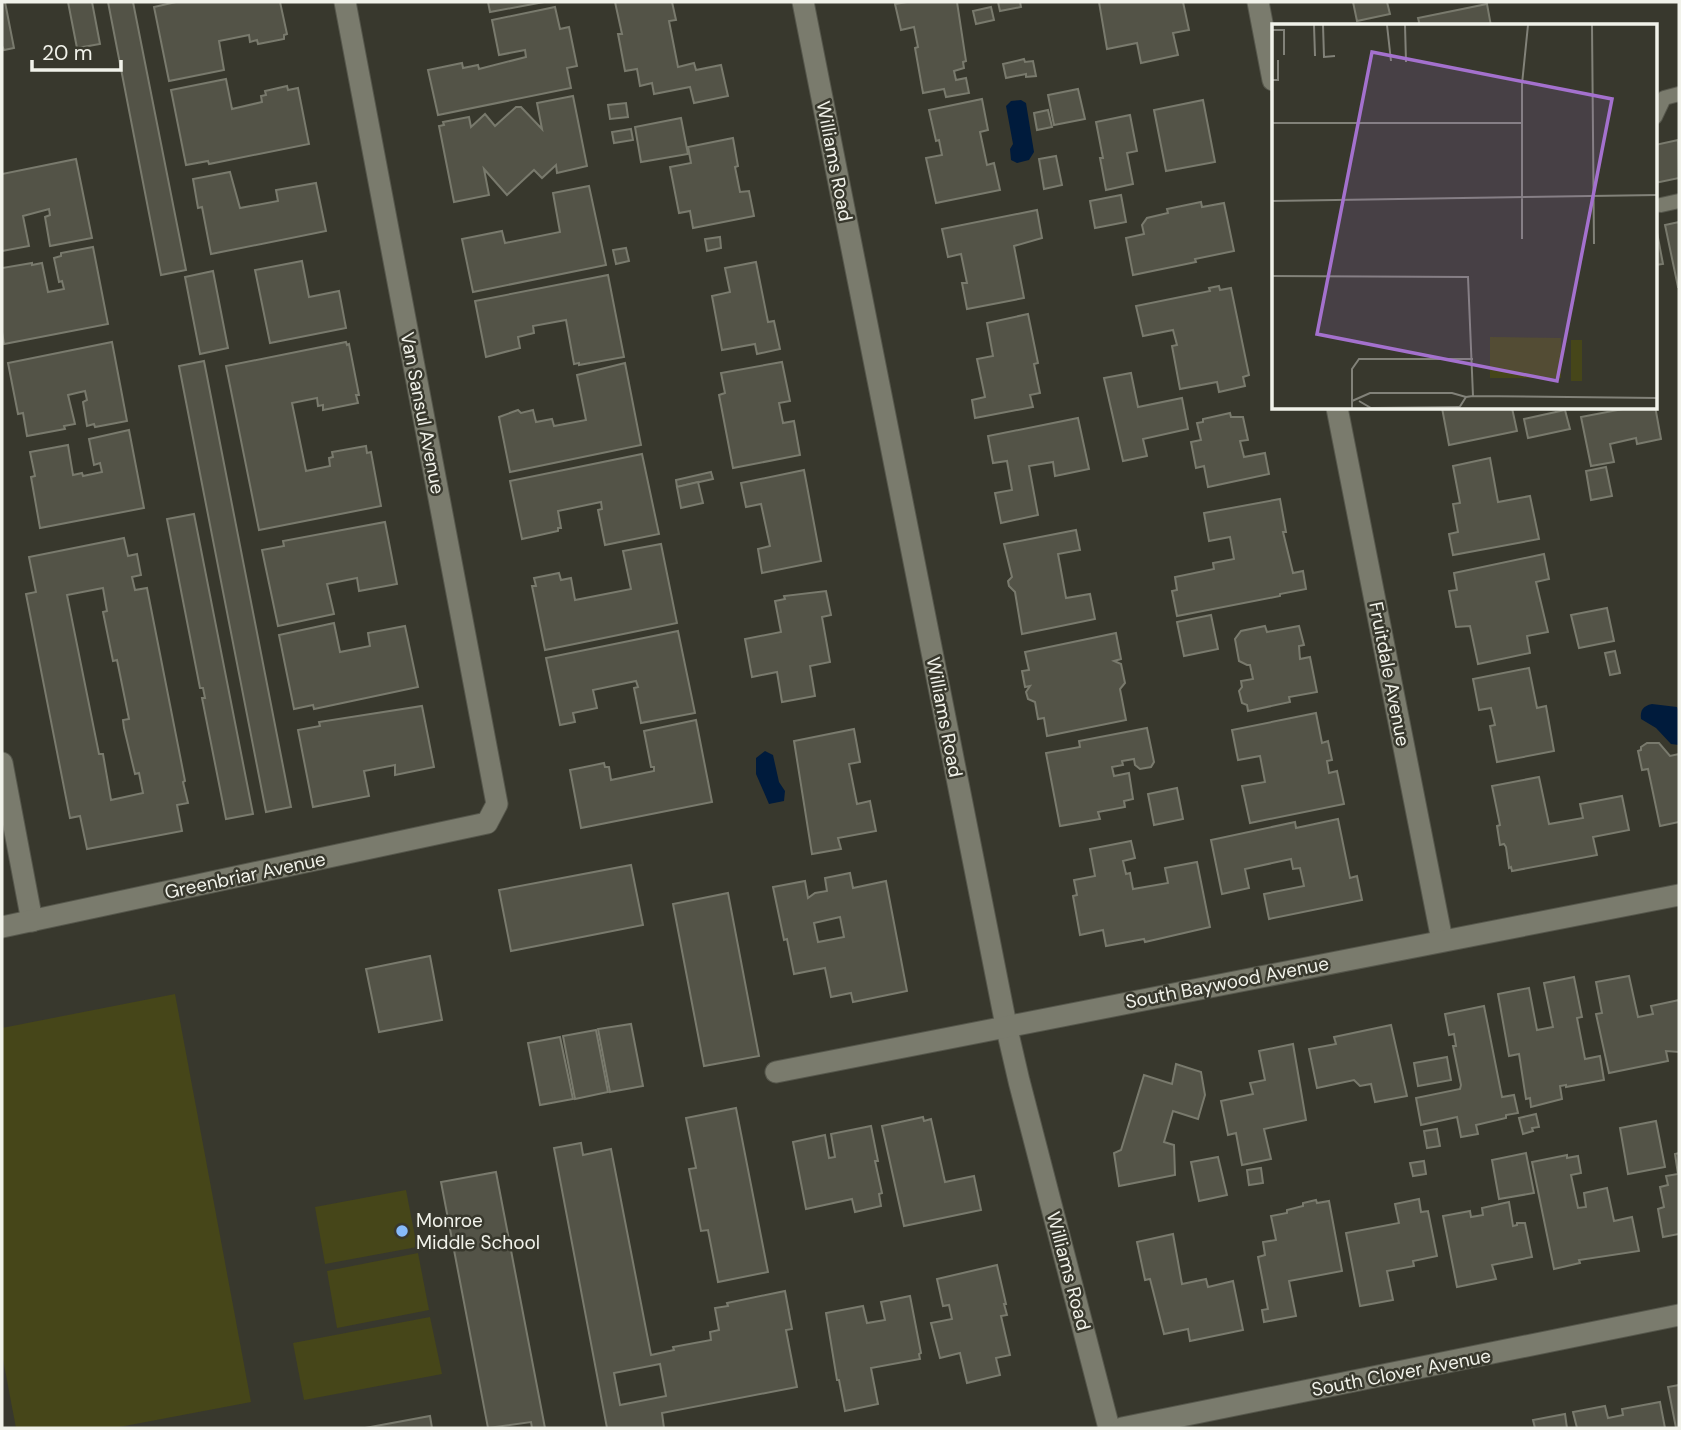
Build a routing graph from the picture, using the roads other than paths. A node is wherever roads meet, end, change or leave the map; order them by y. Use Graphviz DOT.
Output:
graph roads {
  1 [pos="345,2"];
  2 [pos="803,2"];
  3 [pos="1258,2"];
  4 [pos="1272,75"];
  5 [pos="1679,94"];
  6 [pos="1656,115"];
  7 [pos="1679,201"];
  8 [pos="1661,205"];
  9 [pos="1338,410"];
  10 [pos="2,762"];
  11 [pos="487,823"];
  12 [pos="1679,895"];
  13 [pos="32,921"];
  14 [pos="2,927"];
  15 [pos="1442,940"];
  16 [pos="1006,1026"];
  17 [pos="776,1072"];
  18 [pos="1679,1315"];
  19 [pos="1109,1428"];
  20 [pos="1122,1428"];
  1 -- 11 [label="street, Van Sansul Avenue"];
  2 -- 16 [label="street, Williams Road"];
  3 -- 4 [label="street"];
  5 -- 6 [label="lane"];
  7 -- 8 [label="lane"];
  9 -- 15 [label="street, Fruitdale Avenue"];
  10 -- 13 [label="street"];
  11 -- 13 [label="street, Greenbriar Avenue"];
  12 -- 15 [label="street, South Baywood Avenue"];
  13 -- 14 [label="street, Greenbriar Avenue"];
  15 -- 16 [label="street, South Baywood Avenue"];
  16 -- 17 [label="street, South Baywood Avenue"];
  16 -- 19 [label="street, Williams Road"];
  18 -- 20 [label="street, South Clover Avenue"];
}
